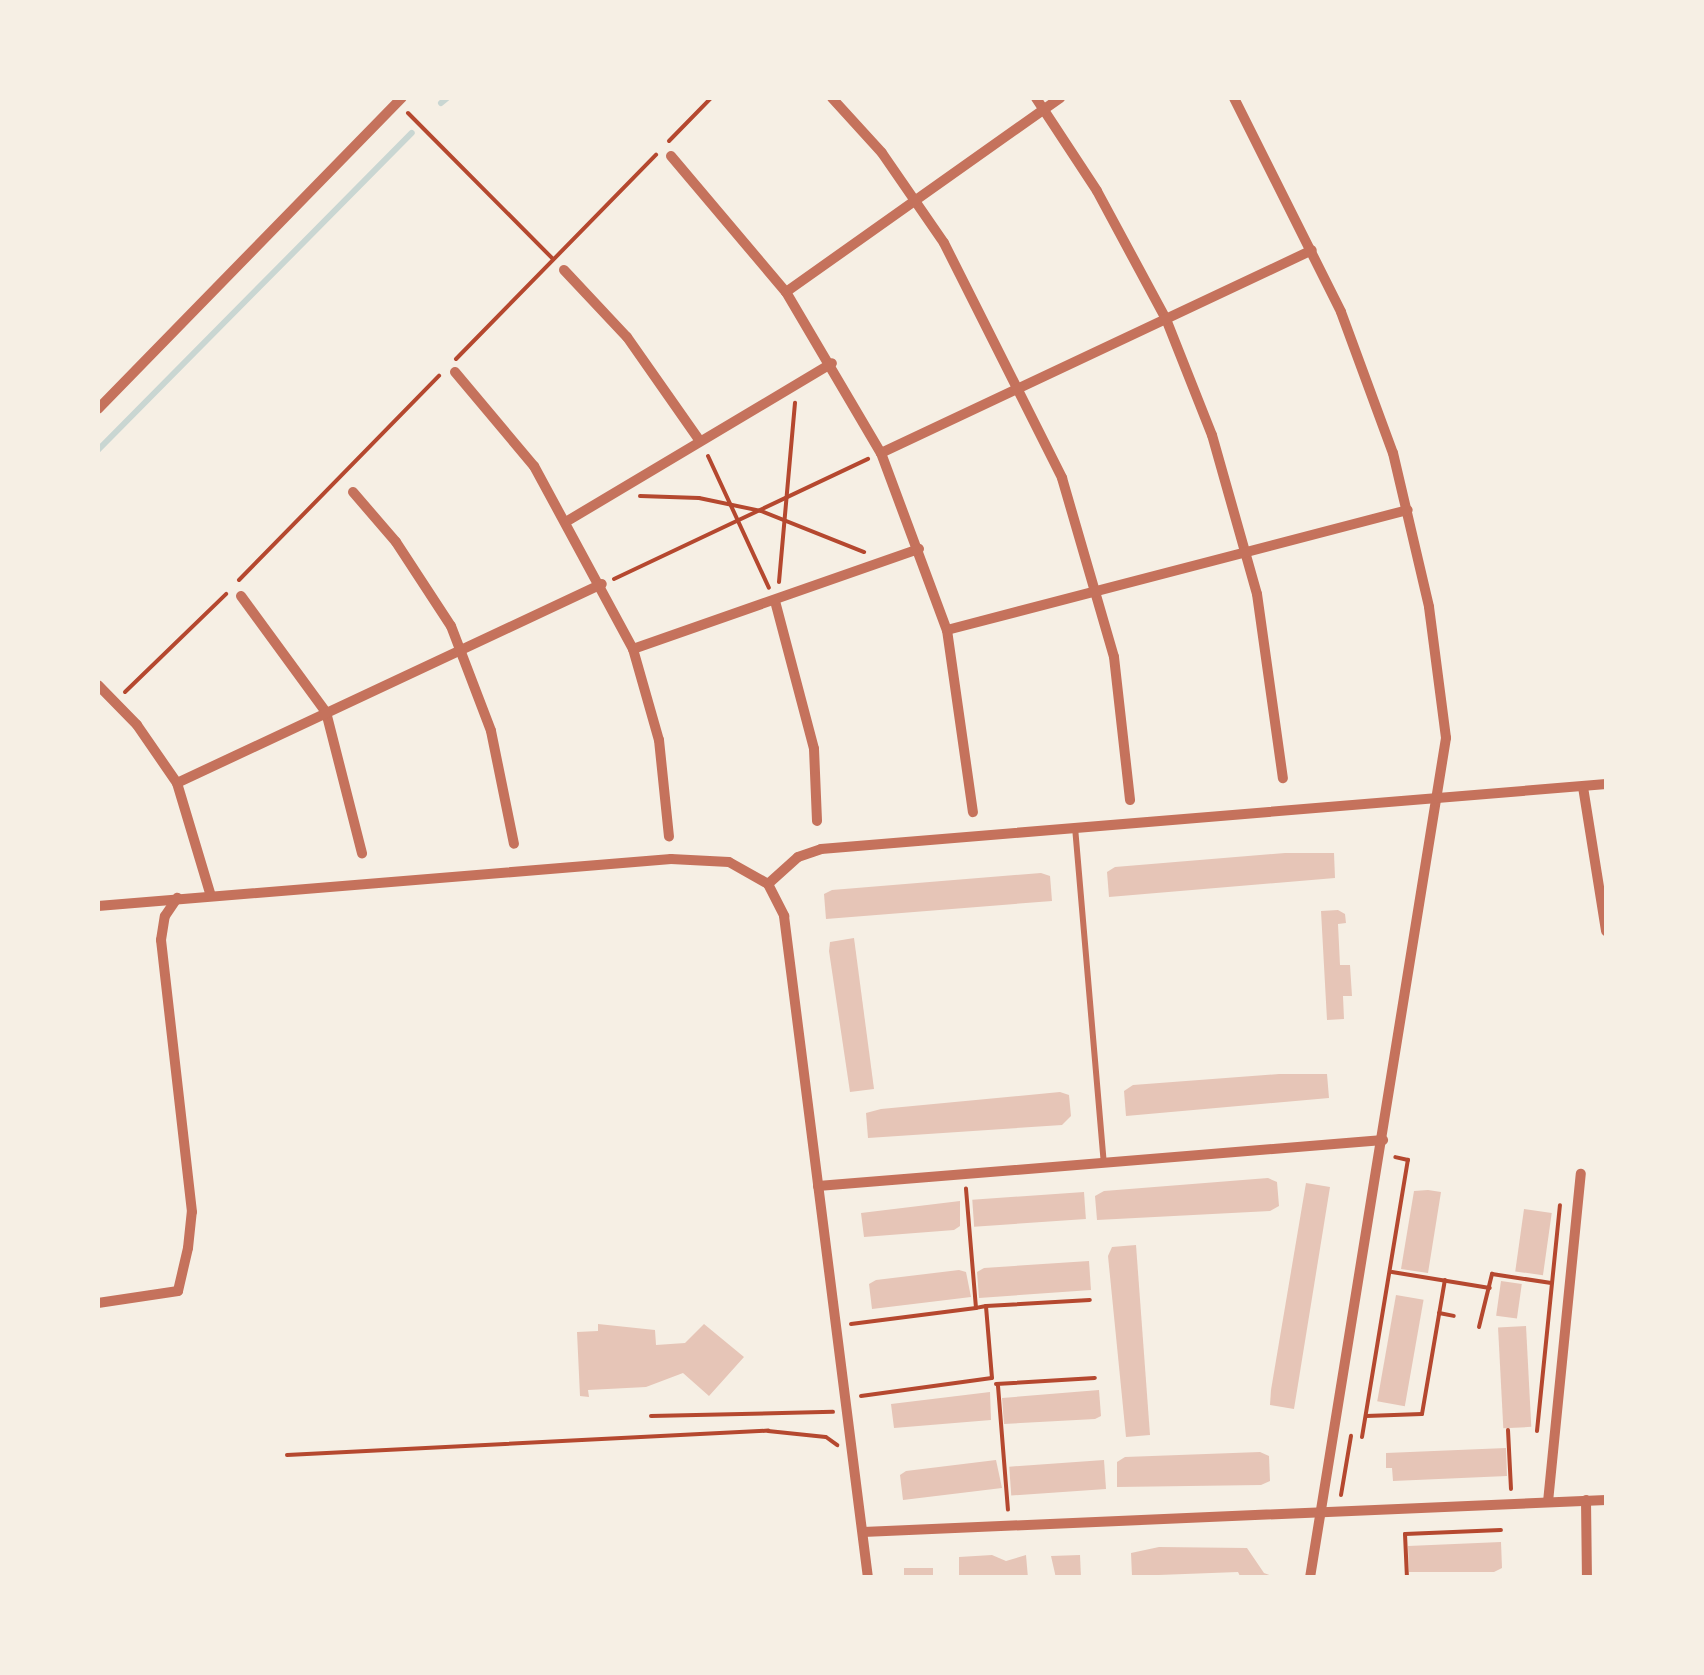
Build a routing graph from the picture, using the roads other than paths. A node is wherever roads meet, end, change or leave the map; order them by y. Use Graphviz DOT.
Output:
graph roads {
  1 [pos="832,98"];
  2 [pos="1036,98"];
  3 [pos="1060,98"];
  4 [pos="1234,98"];
  5 [pos="400,100"];
  6 [pos="1044,108"];
  7 [pos="672,156"];
  8 [pos="916,200"];
  9 [pos="1312,250"];
  10 [pos="564,270"];
  11 [pos="786,292"];
  12 [pos="1166,319"];
  13 [pos="832,364"];
  14 [pos="454,372"];
  15 [pos="1019,388"];
  16 [pos="98,391"];
  17 [pos="107,400"];
  18 [pos="98,409"];
  19 [pos="699,440"];
  20 [pos="882,453"];
  21 [pos="353,492"];
  22 [pos="1408,510"];
  23 [pos="569,520"];
  24 [pos="919,548"];
  25 [pos="1247,553"];
  26 [pos="602,584"];
  27 [pos="1098,591"];
  28 [pos="242,596"];
  29 [pos="775,602"];
  30 [pos="947,630"];
  31 [pos="461,648"];
  32 [pos="633,649"];
  33 [pos="98,684"];
  34 [pos="326,712"];
  35 [pos="1284,778"];
  36 [pos="177,783"];
  37 [pos="1606,784"];
  38 [pos="1584,787"];
  39 [pos="1441,799"];
  40 [pos="1130,800"];
  41 [pos="973,812"];
  42 [pos="818,821"];
  43 [pos="1075,827"];
  44 [pos="669,836"];
  45 [pos="514,844"];
  46 [pos="362,853"];
  47 [pos="768,884"];
  48 [pos="211,896"];
  49 [pos="177,898"];
  50 [pos="98,906"];
  51 [pos="1606,932"];
  52 [pos="1382,1140"];
  53 [pos="1104,1162"];
  54 [pos="1582,1174"];
  55 [pos="818,1186"];
  56 [pos="98,1303"];
  57 [pos="1586,1500"];
  58 [pos="1606,1500"];
  59 [pos="1548,1502"];
  60 [pos="1321,1512"];
  61 [pos="863,1532"];
  62 [pos="868,1578"];
  63 [pos="1310,1578"];
  64 [pos="1587,1578"];
  1 -- 8 [label="street"];
  2 -- 6 [label="street"];
  3 -- 6 [label="street"];
  4 -- 9 [label="street"];
  5 -- 17 [label="street"];
  6 -- 8 [label="street"];
  6 -- 12 [label="street"];
  7 -- 11 [label="street"];
  8 -- 11 [label="street"];
  8 -- 15 [label="street"];
  9 -- 12 [label="street"];
  9 -- 22 [label="street"];
  10 -- 19 [label="street"];
  11 -- 13 [label="street"];
  12 -- 15 [label="street"];
  12 -- 25 [label="street"];
  13 -- 19 [label="street"];
  13 -- 20 [label="street"];
  14 -- 23 [label="street"];
  15 -- 20 [label="street"];
  15 -- 27 [label="street"];
  16 -- 17 [label="street"];
  17 -- 18 [label="street"];
  19 -- 23 [label="street"];
  20 -- 24 [label="street"];
  21 -- 31 [label="street"];
  22 -- 25 [label="street"];
  22 -- 39 [label="street"];
  23 -- 26 [label="street"];
  24 -- 29 [label="street"];
  24 -- 30 [label="street"];
  25 -- 27 [label="street"];
  25 -- 35 [label="street"];
  26 -- 31 [label="street"];
  26 -- 32 [label="street"];
  27 -- 30 [label="street"];
  27 -- 40 [label="street"];
  28 -- 34 [label="street"];
  29 -- 32 [label="street"];
  29 -- 42 [label="street"];
  30 -- 41 [label="street"];
  31 -- 34 [label="street"];
  31 -- 45 [label="street"];
  32 -- 44 [label="street"];
  33 -- 36 [label="street"];
  34 -- 36 [label="street"];
  34 -- 46 [label="street"];
  36 -- 48 [label="street"];
  37 -- 38 [label="street"];
  38 -- 39 [label="street"];
  38 -- 51 [label="street"];
  39 -- 43 [label="street"];
  39 -- 52 [label="street"];
  43 -- 47 [label="street"];
  43 -- 53 [label="lane"];
  47 -- 48 [label="street"];
  47 -- 55 [label="street"];
  48 -- 49 [label="street"];
  49 -- 50 [label="street"];
  49 -- 56 [label="street"];
  52 -- 53 [label="street"];
  52 -- 60 [label="street"];
  53 -- 55 [label="street"];
  54 -- 59 [label="street"];
  55 -- 61 [label="street"];
  57 -- 58 [label="street"];
  57 -- 59 [label="street"];
  57 -- 64 [label="street"];
  59 -- 60 [label="street"];
  60 -- 61 [label="street"];
  60 -- 63 [label="street"];
  61 -- 62 [label="street"];
}
